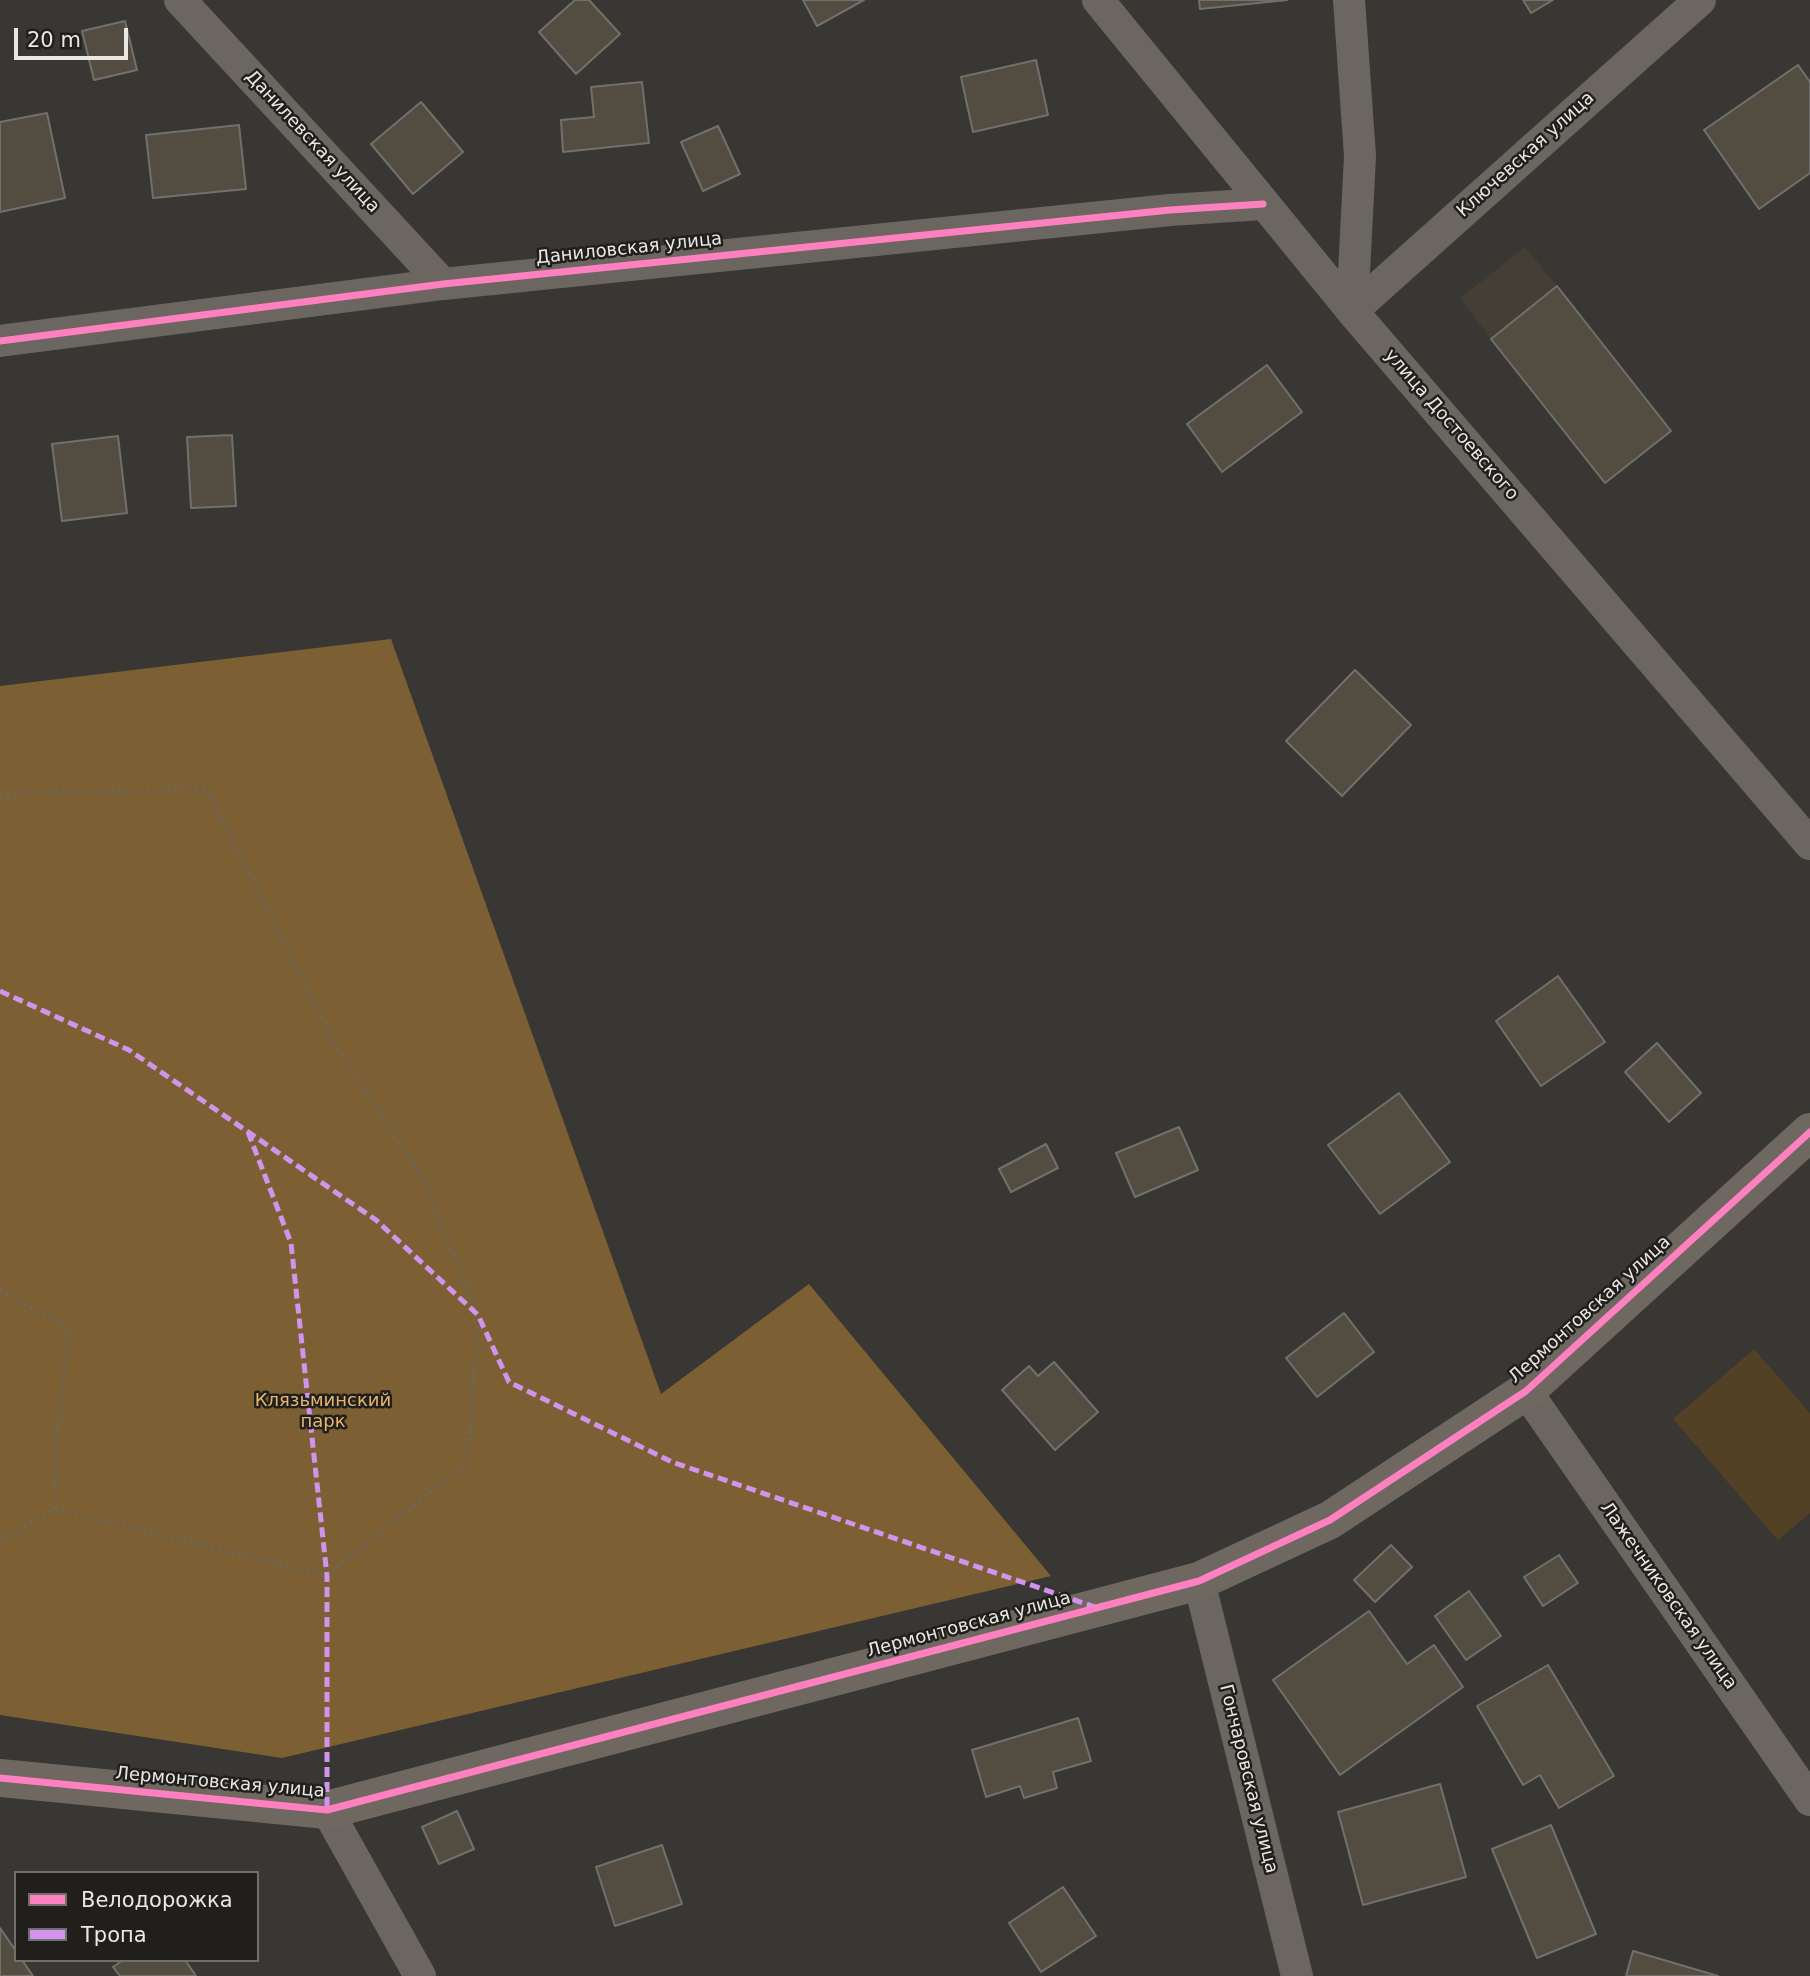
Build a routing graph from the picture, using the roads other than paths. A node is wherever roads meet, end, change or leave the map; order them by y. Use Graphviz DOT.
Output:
graph roads {
  1 [pos="180,0"];
  2 [pos="1098,0"];
  3 [pos="1349,0"];
  4 [pos="1700,0"];
  5 [pos="1264,204"];
  6 [pos="443,284"];
  7 [pos="1352,311"];
  8 [pos="0,341"];
  9 [pos="1810,844"];
  10 [pos="1810,1132"];
  11 [pos="1526,1391"];
  12 [pos="1199,1581"];
  13 [pos="0,1778"];
  14 [pos="1810,1800"];
  15 [pos="327,1810"];
  16 [pos="420,1976"];
  17 [pos="1297,1976"];
  1 -- 6 [label="street, Данилевская улица"];
  2 -- 5 [label="street, улица Достоевского"];
  3 -- 7 [label="street"];
  4 -- 7 [label="street, Ключевская улица"];
  5 -- 6 [label="street, Даниловская улица"];
  5 -- 7 [label="street, улица Достоевского"];
  6 -- 8 [label="street, Даниловская улица"];
  7 -- 9 [label="street, улица Достоевского"];
  10 -- 11 [label="street, Лермонтовская улица"];
  11 -- 12 [label="street, Лермонтовская улица"];
  11 -- 14 [label="street, Лажечниковская улица"];
  12 -- 15 [label="street, Лермонтовская улица"];
  12 -- 17 [label="street, Гончаровская улица"];
  13 -- 15 [label="street, Лермонтовская улица"];
  15 -- 16 [label="street"];
}
